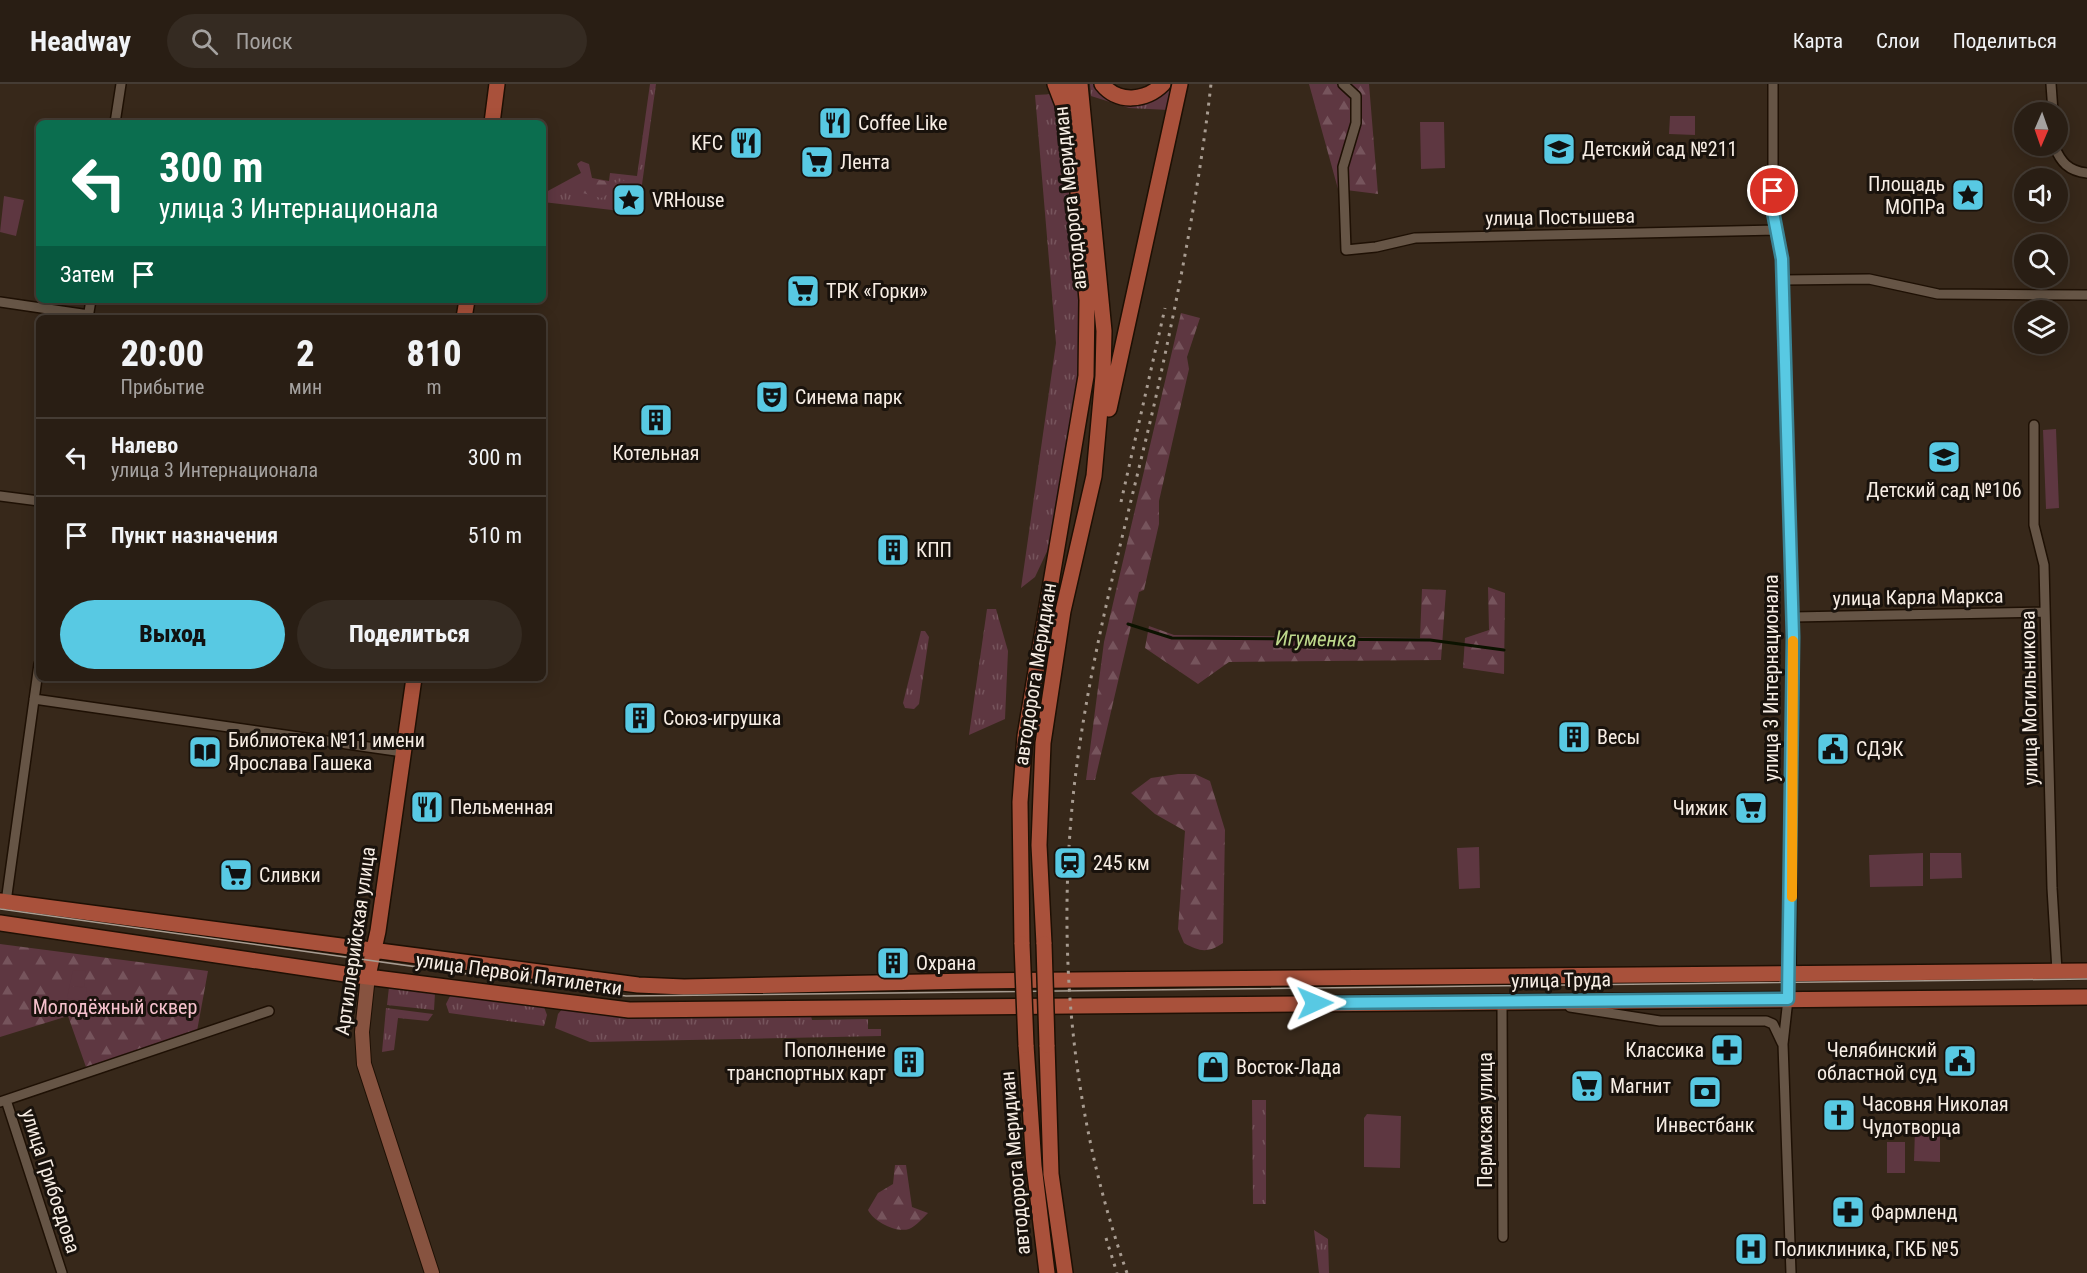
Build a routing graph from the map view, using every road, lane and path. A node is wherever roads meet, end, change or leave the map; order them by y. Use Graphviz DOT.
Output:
graph roads {
  1 [pos="121,84"];
  2 [pos="497,84"];
  3 [pos="1055,84"];
  4 [pos="1069,84"];
  5 [pos="1080,84"];
  6 [pos="1102,84"];
  7 [pos="1163,84"];
  8 [pos="1180,84"];
  9 [pos="1343,84"];
  10 [pos="1773,84"];
  11 [pos="2051,84"];
  12 [pos="2052,102"];
  13 [pos="116,120"];
  14 [pos="492,120"];
  15 [pos="2058,156"];
  16 [pos="1076,157"];
  17 [pos="2087,173"];
  18 [pos="1777,230"];
  19 [pos="1783,280"];
  20 [pos="2087,295"];
  21 [pos="0,302"];
  22 [pos="82,315"];
  23 [pos="2034,425"];
  24 [pos="1094,476"];
  25 [pos="0,496"];
  26 [pos="36,501"];
  27 [pos="2045,612"];
  28 [pos="1793,617"];
  29 [pos="37,681"];
  30 [pos="414,681"];
  31 [pos="34,699"];
  32 [pos="403,752"];
  33 [pos="3,901"];
  34 [pos="0,923"];
  35 [pos="373,949"];
  36 [pos="2087,970"];
  37 [pos="2057,971"];
  38 [pos="1791,974"];
  39 [pos="368,976"];
  40 [pos="1036,981"];
  41 [pos="2057,997"];
  42 [pos="2087,997"];
  43 [pos="1788,999"];
  44 [pos="1532,1001"];
  45 [pos="1502,1002"];
  46 [pos="1036,1006"];
  47 [pos="269,1011"];
  48 [pos="1783,1044"];
  49 [pos="3,1101"];
  50 [pos="1503,1237"];
  51 [pos="62,1273"];
  52 [pos="432,1273"];
  53 [pos="1047,1273"];
  54 [pos="1065,1273"];
  55 [pos="1791,1273"];
  1 -- 13 [label="street"];
  2 -- 14 [label="main road"];
  3 -- 16 [label="main road"];
  4 -- 16 [label="main road, автодорога Меридиан"];
  5 -- 24 [label="main road, автодорога Меридиан"];
  6 -- 7 [label="main road"];
  8 -- 24 [label="main road"];
  9 -- 18 [label="street, улица Постышева"];
  10 -- 18 [label="street, улица 3 Интернационала"];
  11 -- 12 [label="street"];
  15 -- 17 [label="street"];
  16 -- 53 [label="main road, автодорога Меридиан, bridge"];
  18 -- 19 [label="street, улица 3 Интернационала"];
  19 -- 20 [label="street"];
  19 -- 28 [label="street, улица 3 Интернационала"];
  21 -- 22 [label="street"];
  23 -- 27 [label="street, улица Могильникова"];
  24 -- 54 [label="main road, автодорога Меридиан, bridge"];
  25 -- 26 [label="street"];
  27 -- 28 [label="street, улица Карла Маркса"];
  27 -- 37 [label="street, улица Могильникова"];
  28 -- 38 [label="street, улица 3 Интернационала"];
  29 -- 31 [label="street"];
  30 -- 32 [label="main road, Артиллерийская улица"];
  31 -- 32 [label="street"];
  31 -- 33 [label="street"];
  32 -- 35 [label="main road, Артиллерийская улица"];
  33 -- 35 [label="main road, улица Первой Пятилетки"];
  34 -- 39 [label="main road, улица Первой Пятилетки"];
  35 -- 39 [label="main road, Артиллерийская улица"];
  35 -- 40 [label="main road, улица Первой Пятилетки"];
  36 -- 37 [label="main road, улица Труда"];
  37 -- 38 [label="main road, улица Труда"];
  37 -- 41 [label="main road"];
  38 -- 40 [label="main road, улица Труда"];
  38 -- 43 [label="main road, улица 3 Интернационала"];
  39 -- 46 [label="main road, улица Первой Пятилетки"];
  39 -- 52 [label="street, Артиллерийская улица"];
  41 -- 42 [label="main road, улица Труда"];
  41 -- 43 [label="main road, улица Труда"];
  43 -- 44 [label="main road, улица Труда"];
  43 -- 48 [label="street, улица 3 Интернационала"];
  44 -- 45 [label="main road, улица Труда"];
  44 -- 48 [label="street"];
  45 -- 46 [label="main road, улица Труда"];
  45 -- 50 [label="street, Пермская улица"];
  47 -- 49 [label="street"];
  48 -- 55 [label="street, улица 3 Интернационала"];
  49 -- 51 [label="street, улица Грибоедова"];
}
